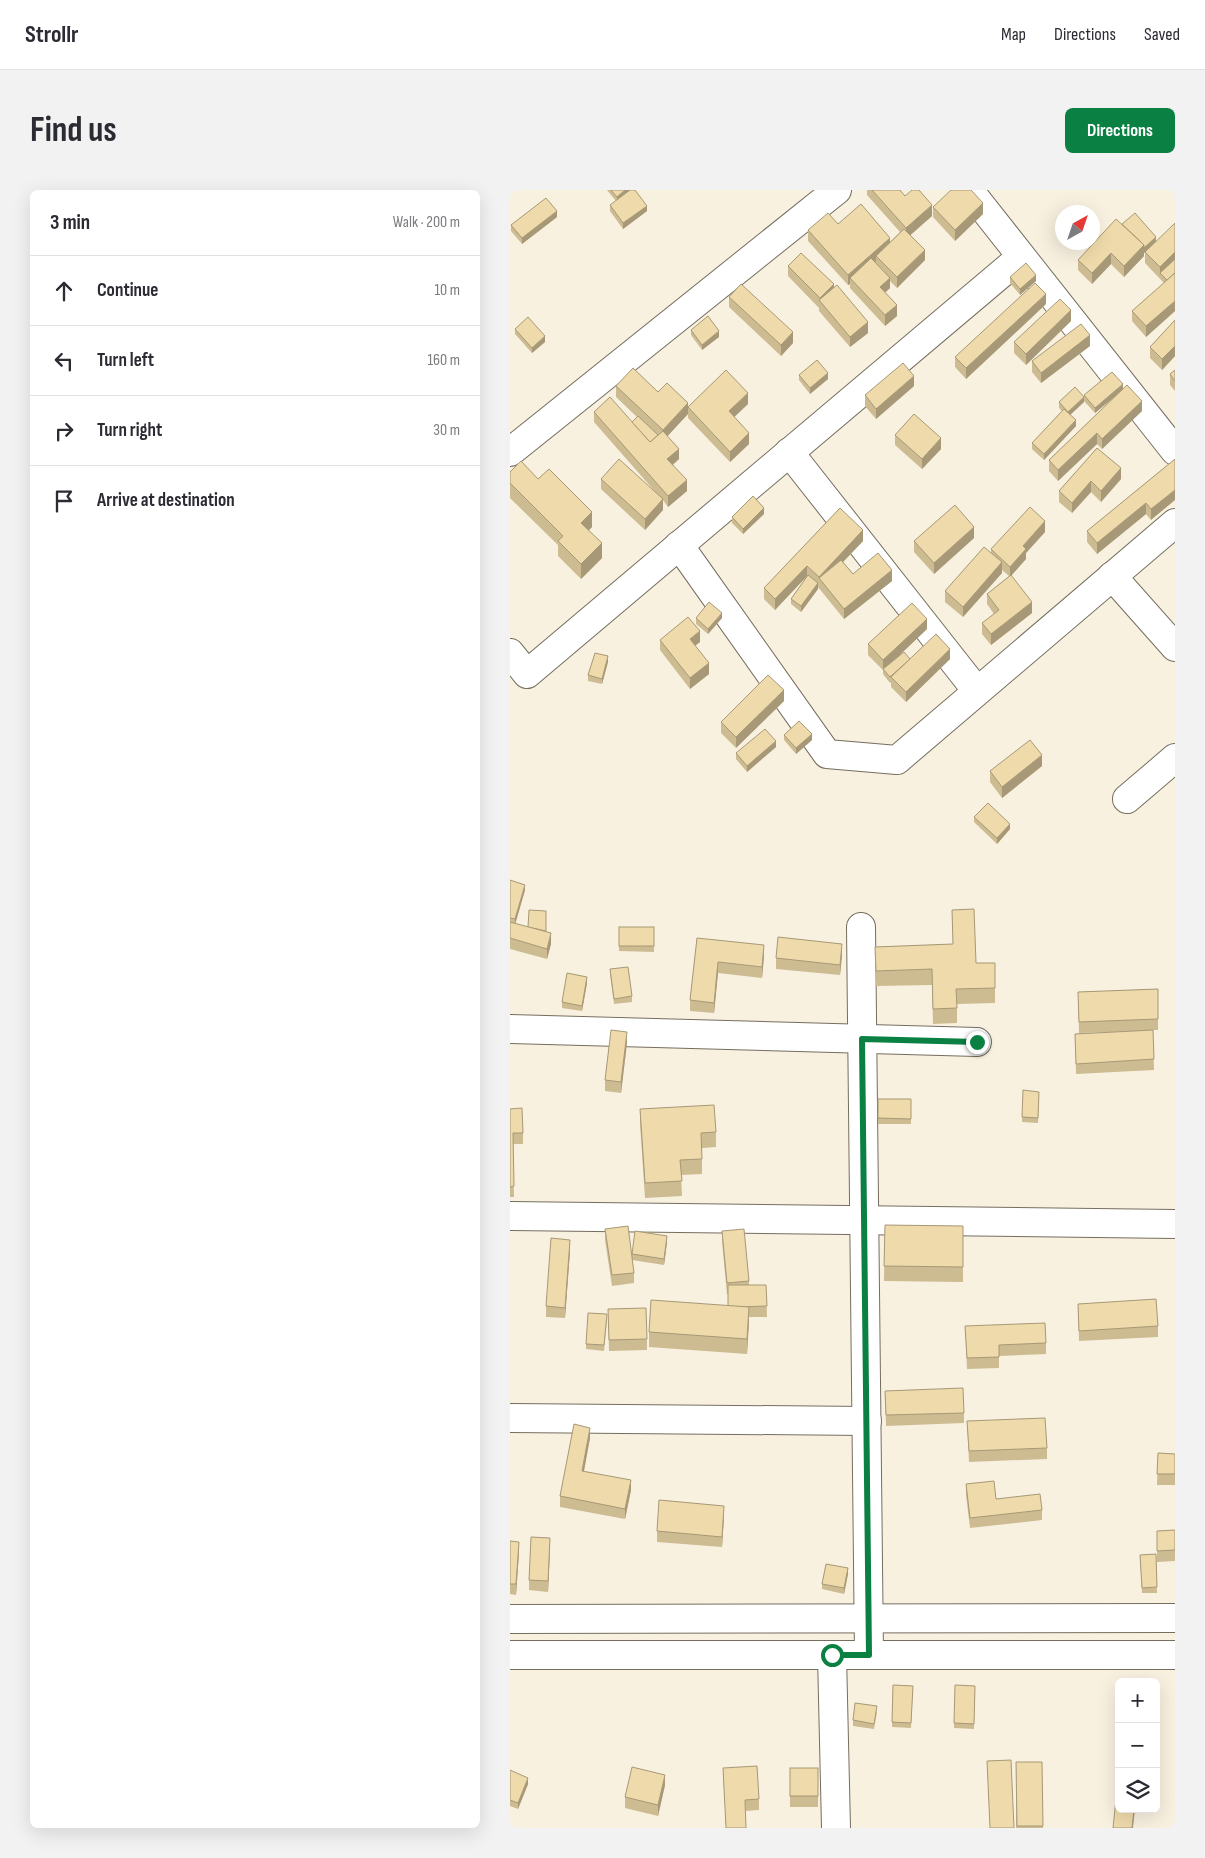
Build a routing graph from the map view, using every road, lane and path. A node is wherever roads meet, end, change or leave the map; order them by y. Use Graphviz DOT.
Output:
graph roads {
  1 [pos="837,190"];
  2 [pos="968,190"];
  3 [pos="1021,257"];
  4 [pos="1175,451"];
  5 [pos="510,452"];
  6 [pos="789,452"];
  7 [pos="1175,523"];
  8 [pos="679,545"];
  9 [pos="1112,576"];
  10 [pos="1175,647"];
  11 [pos="510,653"];
  12 [pos="977,691"];
  13 [pos="1175,758"];
  14 [pos="1127,799"];
  15 [pos="861,927"];
  16 [pos="510,1029"];
  17 [pos="862,1039"];
  18 [pos="977,1042"];
  19 [pos="510,1216"];
  20 [pos="865,1220"];
  21 [pos="1175,1224"];
  22 [pos="510,1418"];
  23 [pos="867,1421"];
  24 [pos="869,1618"];
  25 [pos="1175,1618"];
  26 [pos="510,1619"];
  27 [pos="510,1655"];
  28 [pos="832,1655"];
  29 [pos="869,1655"];
  30 [pos="1175,1655"];
  31 [pos="836,1828"];
  1 -- 5 [label="street"];
  2 -- 3 [label="street"];
  3 -- 4 [label="street"];
  3 -- 6 [label="street"];
  6 -- 8 [label="street"];
  6 -- 12 [label="street"];
  7 -- 9 [label="street"];
  8 -- 11 [label="street"];
  8 -- 12 [label="street"];
  9 -- 10 [label="street"];
  9 -- 12 [label="street"];
  13 -- 14 [label="street"];
  15 -- 17 [label="street"];
  16 -- 17 [label="street"];
  17 -- 18 [label="street"];
  17 -- 20 [label="street"];
  19 -- 20 [label="street"];
  20 -- 21 [label="street"];
  20 -- 23 [label="street"];
  22 -- 23 [label="street"];
  23 -- 24 [label="street"];
  24 -- 25 [label="street"];
  24 -- 26 [label="street"];
  24 -- 29 [label="street"];
  27 -- 28 [label="street"];
  28 -- 29 [label="street"];
  28 -- 31 [label="street"];
  29 -- 30 [label="street"];
}
